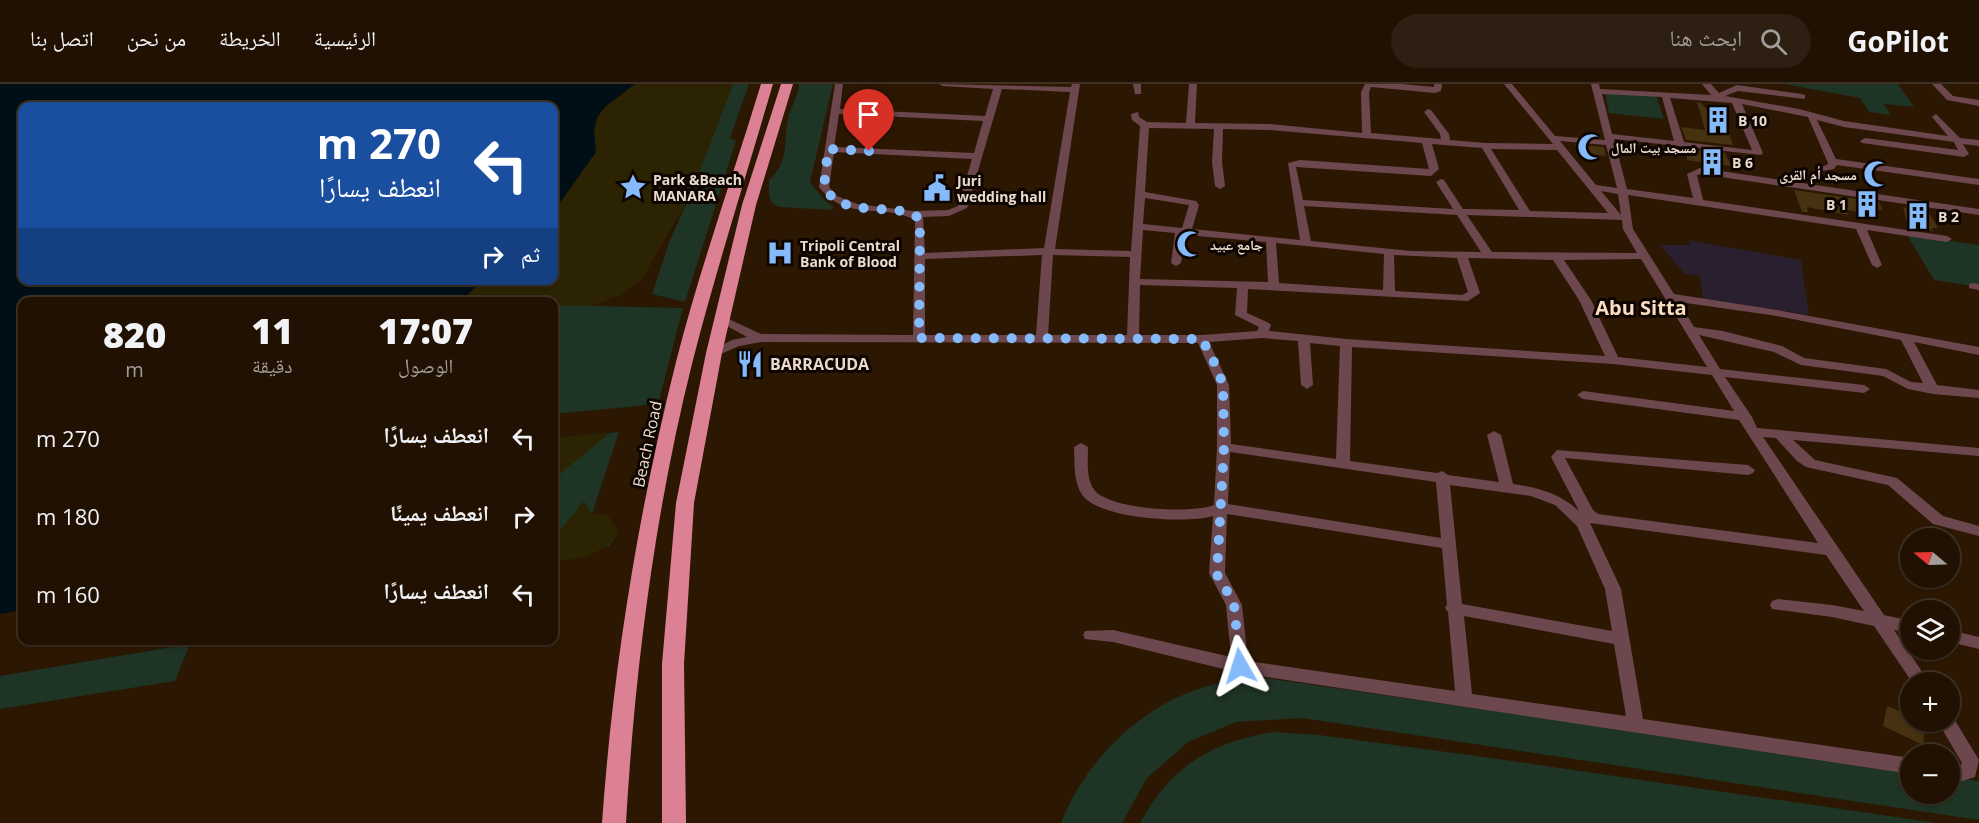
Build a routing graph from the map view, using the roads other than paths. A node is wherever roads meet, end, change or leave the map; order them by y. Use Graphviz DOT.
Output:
graph roads {
  1 [pos="767,84"];
  2 [pos="787,84"];
  3 [pos="839,84"];
  4 [pos="943,84"];
  5 [pos="1193,84"];
  6 [pos="1368,84"];
  7 [pos="1376,84"];
  8 [pos="1438,84"];
  9 [pos="1508,84"];
  10 [pos="1706,84"];
  11 [pos="1936,84"];
  12 [pos="998,87"];
  13 [pos="1075,87"];
  14 [pos="1596,87"];
  15 [pos="1665,94"];
  16 [pos="1718,97"];
  17 [pos="1802,97"];
  18 [pos="1736,101"];
  19 [pos="1979,103"];
  20 [pos="835,111"];
  21 [pos="1428,112"];
  22 [pos="1135,114"];
  23 [pos="1814,116"];
  24 [pos="1936,117"];
  25 [pos="986,119"];
  26 [pos="1145,124"];
  27 [pos="1190,126"];
  28 [pos="1219,127"];
  29 [pos="1367,135"];
  30 [pos="1552,138"];
  31 [pos="1426,140"];
  32 [pos="1610,140"];
  33 [pos="1957,140"];
  34 [pos="1865,141"];
  35 [pos="1446,142"];
  36 [pos="1979,143"];
  37 [pos="1680,145"];
  38 [pos="1485,146"];
  39 [pos="1558,147"];
  40 [pos="828,149"];
  41 [pos="976,156"];
  42 [pos="1834,161"];
  43 [pos="1820,170"];
  44 [pos="1441,182"];
  45 [pos="1979,182"];
  46 [pos="1220,186"];
  47 [pos="1591,187"];
  48 [pos="1623,191"];
  49 [pos="1139,194"];
  50 [pos="1699,202"];
  51 [pos="1298,203"];
  52 [pos="1458,211"];
  53 [pos="1979,212"];
  54 [pos="1526,213"];
  55 [pos="912,214"];
  56 [pos="1616,216"];
  57 [pos="1860,225"];
  58 [pos="1137,226"];
  59 [pos="1628,229"];
  60 [pos="1184,231"];
  61 [pos="1947,239"];
  62 [pos="1271,241"];
  63 [pos="1306,243"];
  64 [pos="1049,251"];
  65 [pos="1389,251"];
  66 [pos="1136,254"];
  67 [pos="1461,255"];
  68 [pos="921,256"];
  69 [pos="1489,256"];
  70 [pos="1644,256"];
  71 [pos="1556,257"];
  72 [pos="1176,263"];
  73 [pos="1877,265"];
  74 [pos="1134,282"];
  75 [pos="1244,285"];
  76 [pos="1274,286"];
  77 [pos="1389,294"];
  78 [pos="1669,297"];
  79 [pos="722,319"];
  80 [pos="1690,330"];
  81 [pos="1262,334"];
  82 [pos="1042,337"];
  83 [pos="761,338"];
  84 [pos="919,338"];
  85 [pos="1133,338"];
  86 [pos="1304,338"];
  87 [pos="1906,338"];
  88 [pos="1202,339"];
  89 [pos="1346,343"];
  90 [pos="1979,351"];
  91 [pos="714,353"];
  92 [pos="1613,360"];
  93 [pos="1718,372"];
  94 [pos="1307,385"];
  95 [pos="1864,389"];
  96 [pos="1933,390"];
  97 [pos="1979,394"];
  98 [pos="1583,395"];
  99 [pos="1746,417"];
  100 [pos="1756,432"];
  101 [pos="1494,435"];
  102 [pos="1781,435"];
  103 [pos="1081,447"];
  104 [pos="1224,447"];
  105 [pos="1979,452"];
  106 [pos="1342,463"];
  107 [pos="1748,470"];
  108 [pos="1442,477"];
  109 [pos="1507,487"];
  110 [pos="1220,508"];
  111 [pos="1583,523"];
  112 [pos="1979,531"];
  113 [pos="1447,544"];
  114 [pos="1833,555"];
  115 [pos="1778,605"];
  116 [pos="1453,608"];
  117 [pos="1880,620"];
  118 [pos="1900,625"];
  119 [pos="1091,635"];
  120 [pos="1960,638"];
  121 [pos="1623,639"];
  122 [pos="1979,643"];
  123 [pos="1240,666"];
  124 [pos="1914,672"];
  125 [pos="1464,699"];
  126 [pos="1636,726"];
  127 [pos="1953,732"];
  128 [pos="1900,764"];
  129 [pos="1960,774"];
  130 [pos="615,823"];
  131 [pos="674,823"];
  1 -- 130 [label="highway, Beach Road"];
  2 -- 79 [label="highway"];
  3 -- 20 [label="street"];
  4 -- 12 [label="street"];
  5 -- 27 [label="street"];
  6 -- 7 [label="street"];
  6 -- 29 [label="street"];
  7 -- 8 [label="street"];
  9 -- 30 [label="street"];
  10 -- 16 [label="street"];
  11 -- 19 [label="street"];
  12 -- 13 [label="street"];
  12 -- 25 [label="street"];
  13 -- 64 [label="street"];
  14 -- 15 [label="street"];
  14 -- 32 [label="street"];
  15 -- 16 [label="street"];
  15 -- 37 [label="street"];
  16 -- 17 [label="street"];
  16 -- 18 [label="street"];
  18 -- 23 [label="street"];
  18 -- 37 [label="street"];
  20 -- 25 [label="street"];
  20 -- 40 [label="street"];
  21 -- 35 [label="street"];
  22 -- 26 [label="street"];
  23 -- 33 [label="street"];
  23 -- 42 [label="street"];
  24 -- 33 [label="street"];
  25 -- 41 [label="street"];
  26 -- 27 [label="street"];
  26 -- 49 [label="street"];
  27 -- 28 [label="street"];
  28 -- 29 [label="street"];
  28 -- 46 [label="street"];
  29 -- 31 [label="street"];
  30 -- 32 [label="street"];
  30 -- 39 [label="street"];
  31 -- 35 [label="street"];
  31 -- 51 [label="street"];
  32 -- 37 [label="street"];
  32 -- 48 [label="street"];
  33 -- 34 [label="street"];
  33 -- 36 [label="street"];
  35 -- 38 [label="street"];
  38 -- 39 [label="street"];
  38 -- 54 [label="street"];
  39 -- 47 [label="street"];
  40 -- 41 [label="street"];
  40 -- 55 [label="street"];
  41 -- 55 [label="street"];
  42 -- 43 [label="street"];
  42 -- 45 [label="street"];
  44 -- 52 [label="street"];
  47 -- 48 [label="street"];
  47 -- 56 [label="street"];
  48 -- 50 [label="street"];
  48 -- 59 [label="street"];
  49 -- 58 [label="street"];
  49 -- 60 [label="street"];
  50 -- 53 [label="street"];
  50 -- 57 [label="street"];
  51 -- 52 [label="street"];
  51 -- 63 [label="street"];
  52 -- 54 [label="street"];
  52 -- 69 [label="street"];
  54 -- 56 [label="street"];
  55 -- 68 [label="street"];
  56 -- 59 [label="street"];
  57 -- 61 [label="street"];
  57 -- 73 [label="street"];
  58 -- 60 [label="street"];
  58 -- 66 [label="street"];
  59 -- 70 [label="street"];
  60 -- 62 [label="street"];
  60 -- 72 [label="street"];
  62 -- 63 [label="street"];
  62 -- 76 [label="street"];
  63 -- 65 [label="street"];
  64 -- 66 [label="street"];
  64 -- 68 [label="street"];
  64 -- 82 [label="street"];
  65 -- 67 [label="street"];
  65 -- 77 [label="street"];
  66 -- 74 [label="street"];
  67 -- 69 [label="street"];
  67 -- 77 [label="street"];
  68 -- 84 [label="street"];
  69 -- 71 [label="street"];
  70 -- 71 [label="street"];
  70 -- 78 [label="street"];
  71 -- 92 [label="street"];
  74 -- 75 [label="street"];
  74 -- 85 [label="street"];
  75 -- 76 [label="street"];
  75 -- 81 [label="street"];
  76 -- 77 [label="street"];
  78 -- 80 [label="street"];
  78 -- 87 [label="street"];
  79 -- 83 [label="street"];
  79 -- 91 [label="highway"];
  80 -- 93 [label="street"];
  80 -- 96 [label="street"];
  81 -- 86 [label="street"];
  81 -- 88 [label="street"];
  82 -- 84 [label="street"];
  82 -- 85 [label="street"];
  83 -- 84 [label="street"];
  83 -- 91 [label="street"];
  85 -- 88 [label="street"];
  86 -- 89 [label="street"];
  86 -- 94 [label="street"];
  87 -- 90 [label="street"];
  87 -- 96 [label="street"];
  88 -- 104 [label="street"];
  89 -- 92 [label="street"];
  89 -- 106 [label="street"];
  91 -- 131 [label="highway"];
  92 -- 93 [label="street"];
  93 -- 95 [label="street"];
  93 -- 99 [label="street"];
  96 -- 97 [label="street"];
  98 -- 99 [label="street"];
  99 -- 100 [label="street"];
  100 -- 102 [label="street"];
  100 -- 114 [label="street"];
  101 -- 109 [label="street"];
  102 -- 105 [label="street"];
  102 -- 112 [label="street"];
  103 -- 110 [label="street"];
  104 -- 106 [label="street"];
  104 -- 110 [label="street"];
  106 -- 108 [label="street"];
  107 -- 114 [label="street"];
  108 -- 109 [label="street"];
  108 -- 113 [label="street"];
  109 -- 111 [label="street"];
  110 -- 113 [label="street"];
  110 -- 123 [label="street"];
  111 -- 114 [label="street"];
  111 -- 121 [label="street"];
  113 -- 116 [label="street"];
  114 -- 117 [label="street"];
  115 -- 117 [label="street"];
  116 -- 121 [label="street"];
  116 -- 125 [label="street"];
  117 -- 118 [label="street"];
  117 -- 124 [label="street"];
  119 -- 123 [label="street"];
  120 -- 122 [label="street"];
  121 -- 126 [label="street"];
  123 -- 125 [label="street"];
  125 -- 126 [label="street"];
  126 -- 128 [label="street"];
  127 -- 129 [label="street"];
}
